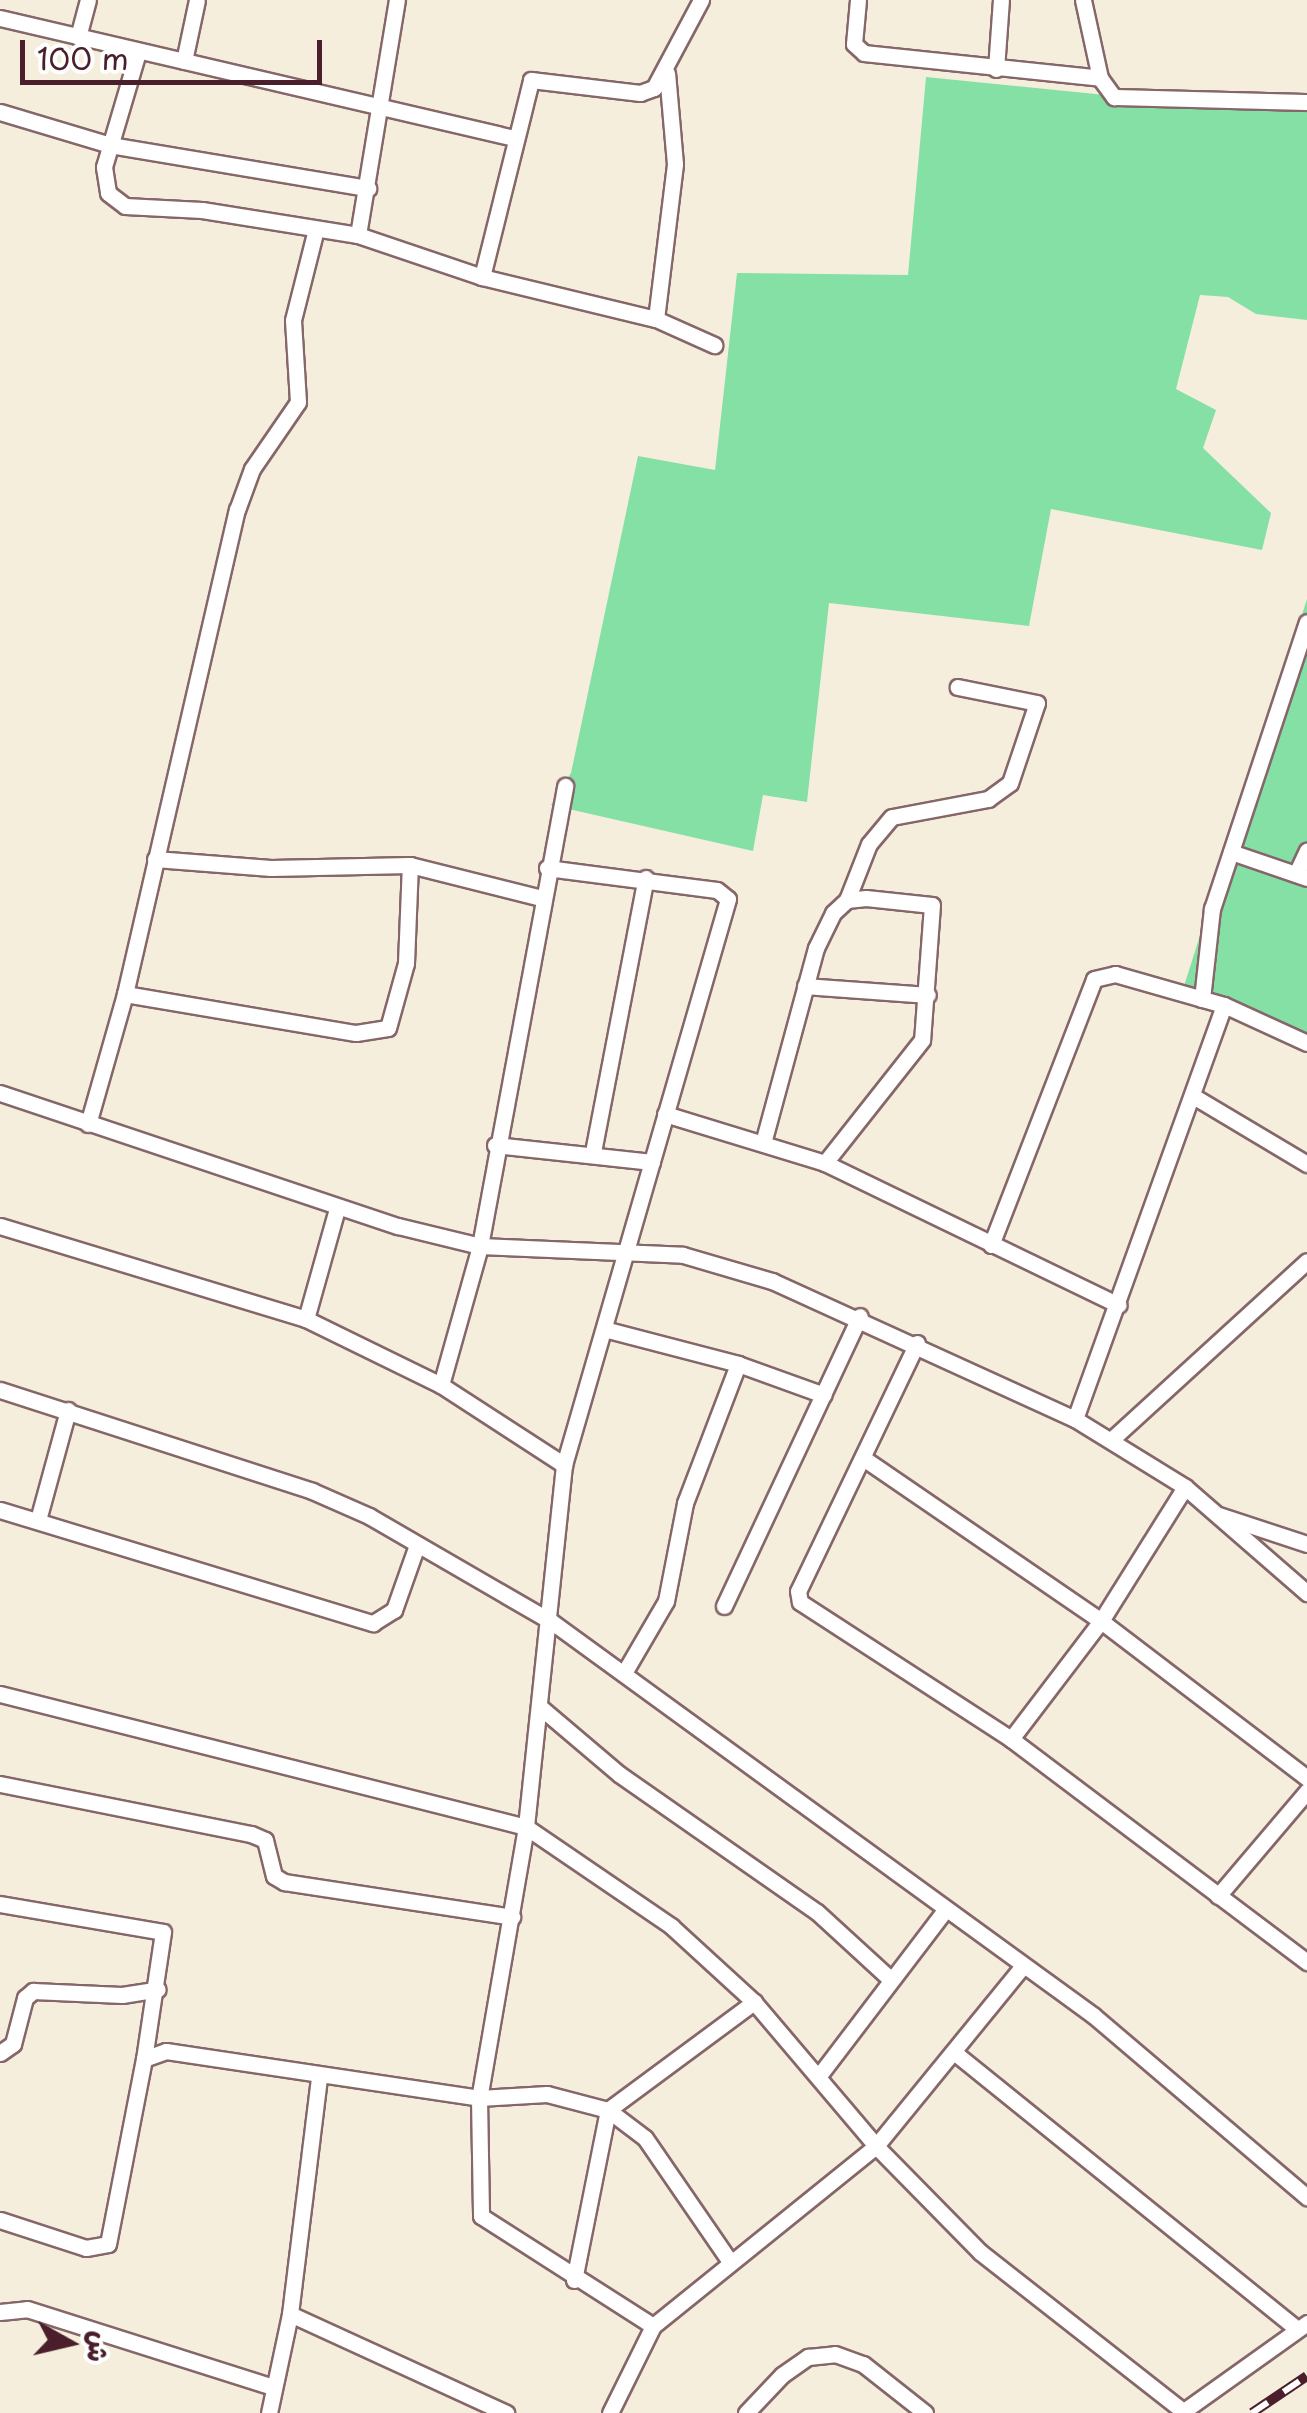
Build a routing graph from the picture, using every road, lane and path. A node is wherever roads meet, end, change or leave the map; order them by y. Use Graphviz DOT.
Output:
graph roads {
  1 [pos="88,0"];
  2 [pos="196,0"];
  3 [pos="394,0"];
  4 [pos="858,0"];
  5 [pos="1002,0"];
  6 [pos="1084,0"];
  7 [pos="696,1"];
  8 [pos="0,18"];
  9 [pos="78,37"];
  10 [pos="138,52"];
  11 [pos="184,61"];
  12 [pos="996,68"];
  13 [pos="667,73"];
  14 [pos="1100,78"];
  15 [pos="1307,102"];
  16 [pos="383,106"];
  17 [pos="0,112"];
  18 [pos="514,138"];
  19 [pos="110,144"];
  20 [pos="368,188"];
  21 [pos="315,233"];
  22 [pos="358,235"];
  23 [pos="482,277"];
  24 [pos="656,319"];
  25 [pos="714,345"];
  26 [pos="1307,622"];
  27 [pos="958,687"];
  28 [pos="565,786"];
  29 [pos="1307,850"];
  30 [pos="1231,852"];
  31 [pos="155,860"];
  32 [pos="410,865"];
  33 [pos="548,868"];
  34 [pos="1301,876"];
  35 [pos="646,878"];
  36 [pos="541,898"];
  37 [pos="848,900"];
  38 [pos="805,986"];
  39 [pos="125,994"];
  40 [pos="928,994"];
  41 [pos="1202,999"];
  42 [pos="1224,1005"];
  43 [pos="1307,1043"];
  44 [pos="0,1093"];
  45 [pos="1193,1096"];
  46 [pos="666,1114"];
  47 [pos="88,1124"];
  48 [pos="763,1143"];
  49 [pos="495,1145"];
  50 [pos="593,1152"];
  51 [pos="652,1162"];
  52 [pos="825,1162"];
  53 [pos="1307,1164"];
  54 [pos="337,1210"];
  55 [pos="0,1226"];
  56 [pos="991,1245"];
  57 [pos="480,1246"];
  58 [pos="625,1250"];
  59 [pos="1307,1261"];
  60 [pos="1119,1305"];
  61 [pos="860,1316"];
  62 [pos="306,1319"];
  63 [pos="604,1329"];
  64 [pos="917,1342"];
  65 [pos="738,1364"];
  66 [pos="441,1385"];
  67 [pos="0,1390"];
  68 [pos="824,1394"];
  69 [pos="68,1410"];
  70 [pos="1075,1419"];
  71 [pos="1111,1440"];
  72 [pos="866,1460"];
  73 [pos="564,1465"];
  74 [pos="1185,1487"];
  75 [pos="0,1510"];
  76 [pos="1216,1514"];
  77 [pos="38,1520"];
  78 [pos="1307,1544"];
  79 [pos="416,1548"];
  80 [pos="1307,1593"];
  81 [pos="724,1606"];
  82 [pos="552,1622"];
  83 [pos="1101,1622"];
  84 [pos="624,1672"];
  85 [pos="0,1694"];
  86 [pos="540,1707"];
  87 [pos="1011,1740"];
  88 [pos="1307,1778"];
  89 [pos="0,1784"];
  90 [pos="1307,1792"];
  91 [pos="526,1826"];
  92 [pos="1218,1896"];
  93 [pos="0,1904"];
  94 [pos="946,1909"];
  95 [pos="512,1917"];
  96 [pos="1307,1962"];
  97 [pos="1022,1967"];
  98 [pos="890,1979"];
  99 [pos="158,1988"];
  100 [pos="754,2002"];
  101 [pos="0,2053"];
  102 [pos="956,2053"];
  103 [pos="144,2059"];
  104 [pos="820,2074"];
  105 [pos="319,2077"];
  106 [pos="479,2098"];
  107 [pos="608,2110"];
  108 [pos="876,2146"];
  109 [pos="1307,2198"];
  110 [pos="0,2220"];
  111 [pos="729,2260"];
  112 [pos="574,2280"];
  113 [pos="0,2312"];
  114 [pos="290,2314"];
  115 [pos="652,2326"];
  116 [pos="1302,2326"];
  117 [pos="273,2387"];
  118 [pos="1182,2412"];
  119 [pos="269,2413"];
  120 [pos="506,2413"];
  121 [pos="610,2413"];
  122 [pos="746,2413"];
  123 [pos="924,2413"];
  1 -- 9 [label="street"];
  2 -- 11 [label="street"];
  3 -- 16 [label="street"];
  4 -- 12 [label="street"];
  5 -- 12 [label="street"];
  6 -- 14 [label="street"];
  7 -- 13 [label="street"];
  8 -- 9 [label="street"];
  9 -- 10 [label="street"];
  10 -- 11 [label="street"];
  10 -- 19 [label="street"];
  11 -- 16 [label="street"];
  12 -- 14 [label="street"];
  13 -- 18 [label="street"];
  13 -- 24 [label="street"];
  14 -- 15 [label="street"];
  16 -- 18 [label="street"];
  16 -- 20 [label="street"];
  17 -- 19 [label="street"];
  18 -- 23 [label="street"];
  19 -- 20 [label="street"];
  19 -- 21 [label="street"];
  20 -- 22 [label="street"];
  21 -- 22 [label="street"];
  21 -- 31 [label="street"];
  22 -- 23 [label="street"];
  23 -- 24 [label="street"];
  24 -- 25 [label="street"];
  26 -- 30 [label="street"];
  27 -- 37 [label="street"];
  28 -- 33 [label="street"];
  29 -- 34 [label="street"];
  30 -- 34 [label="street"];
  30 -- 41 [label="street"];
  31 -- 32 [label="street"];
  31 -- 39 [label="street"];
  32 -- 36 [label="street"];
  32 -- 39 [label="street"];
  33 -- 35 [label="street"];
  33 -- 36 [label="street"];
  35 -- 46 [label="street"];
  35 -- 50 [label="street"];
  36 -- 49 [label="street"];
  37 -- 38 [label="street"];
  37 -- 40 [label="street"];
  38 -- 40 [label="street"];
  38 -- 48 [label="street"];
  39 -- 47 [label="street"];
  40 -- 52 [label="street"];
  41 -- 42 [label="street"];
  41 -- 56 [label="street"];
  42 -- 43 [label="street"];
  42 -- 45 [label="street"];
  44 -- 47 [label="street"];
  45 -- 53 [label="street"];
  45 -- 60 [label="street"];
  46 -- 48 [label="street"];
  46 -- 51 [label="street"];
  47 -- 54 [label="street"];
  48 -- 52 [label="street"];
  49 -- 50 [label="street"];
  49 -- 57 [label="street"];
  50 -- 51 [label="street"];
  51 -- 58 [label="street"];
  52 -- 56 [label="street"];
  54 -- 57 [label="street"];
  54 -- 62 [label="street"];
  55 -- 62 [label="street"];
  56 -- 60 [label="street"];
  57 -- 58 [label="street"];
  57 -- 66 [label="street"];
  58 -- 61 [label="street"];
  58 -- 63 [label="street"];
  59 -- 71 [label="street"];
  60 -- 70 [label="street"];
  61 -- 64 [label="street"];
  61 -- 68 [label="street"];
  62 -- 66 [label="street"];
  63 -- 65 [label="street"];
  63 -- 73 [label="street"];
  64 -- 70 [label="street"];
  64 -- 72 [label="street"];
  65 -- 68 [label="street"];
  65 -- 84 [label="street"];
  66 -- 73 [label="street"];
  67 -- 69 [label="street"];
  68 -- 81 [label="street"];
  69 -- 77 [label="street"];
  69 -- 79 [label="street"];
  70 -- 71 [label="street"];
  71 -- 74 [label="street"];
  72 -- 83 [label="street"];
  72 -- 87 [label="street"];
  73 -- 82 [label="street"];
  74 -- 76 [label="street"];
  74 -- 83 [label="street"];
  75 -- 77 [label="street"];
  76 -- 78 [label="street"];
  76 -- 80 [label="street"];
  77 -- 79 [label="street"];
  79 -- 82 [label="street"];
  82 -- 84 [label="street"];
  82 -- 86 [label="street"];
  83 -- 87 [label="street"];
  83 -- 88 [label="street"];
  84 -- 94 [label="street"];
  85 -- 91 [label="street"];
  86 -- 91 [label="street"];
  86 -- 98 [label="street"];
  87 -- 92 [label="street"];
  89 -- 95 [label="street"];
  90 -- 92 [label="street"];
  91 -- 95 [label="street"];
  91 -- 100 [label="street"];
  92 -- 96 [label="street"];
  93 -- 99 [label="street"];
  94 -- 97 [label="street"];
  94 -- 98 [label="street"];
  95 -- 106 [label="street"];
  97 -- 102 [label="street"];
  97 -- 109 [label="street"];
  98 -- 104 [label="street"];
  99 -- 101 [label="street"];
  99 -- 103 [label="street"];
  100 -- 104 [label="street"];
  100 -- 107 [label="street"];
  102 -- 108 [label="street"];
  102 -- 116 [label="street"];
  103 -- 105 [label="street"];
  103 -- 110 [label="street"];
  104 -- 108 [label="street"];
  105 -- 106 [label="street"];
  105 -- 114 [label="street"];
  106 -- 107 [label="street"];
  106 -- 112 [label="street"];
  107 -- 111 [label="street"];
  107 -- 112 [label="street"];
  108 -- 111 [label="street"];
  108 -- 118 [label="street"];
  111 -- 115 [label="street"];
  112 -- 115 [label="street"];
  113 -- 117 [label="street"];
  114 -- 117 [label="street"];
  114 -- 120 [label="street"];
  115 -- 121 [label="street"];
  116 -- 118 [label="street"];
  117 -- 119 [label="street"];
  122 -- 123 [label="street"];
}
